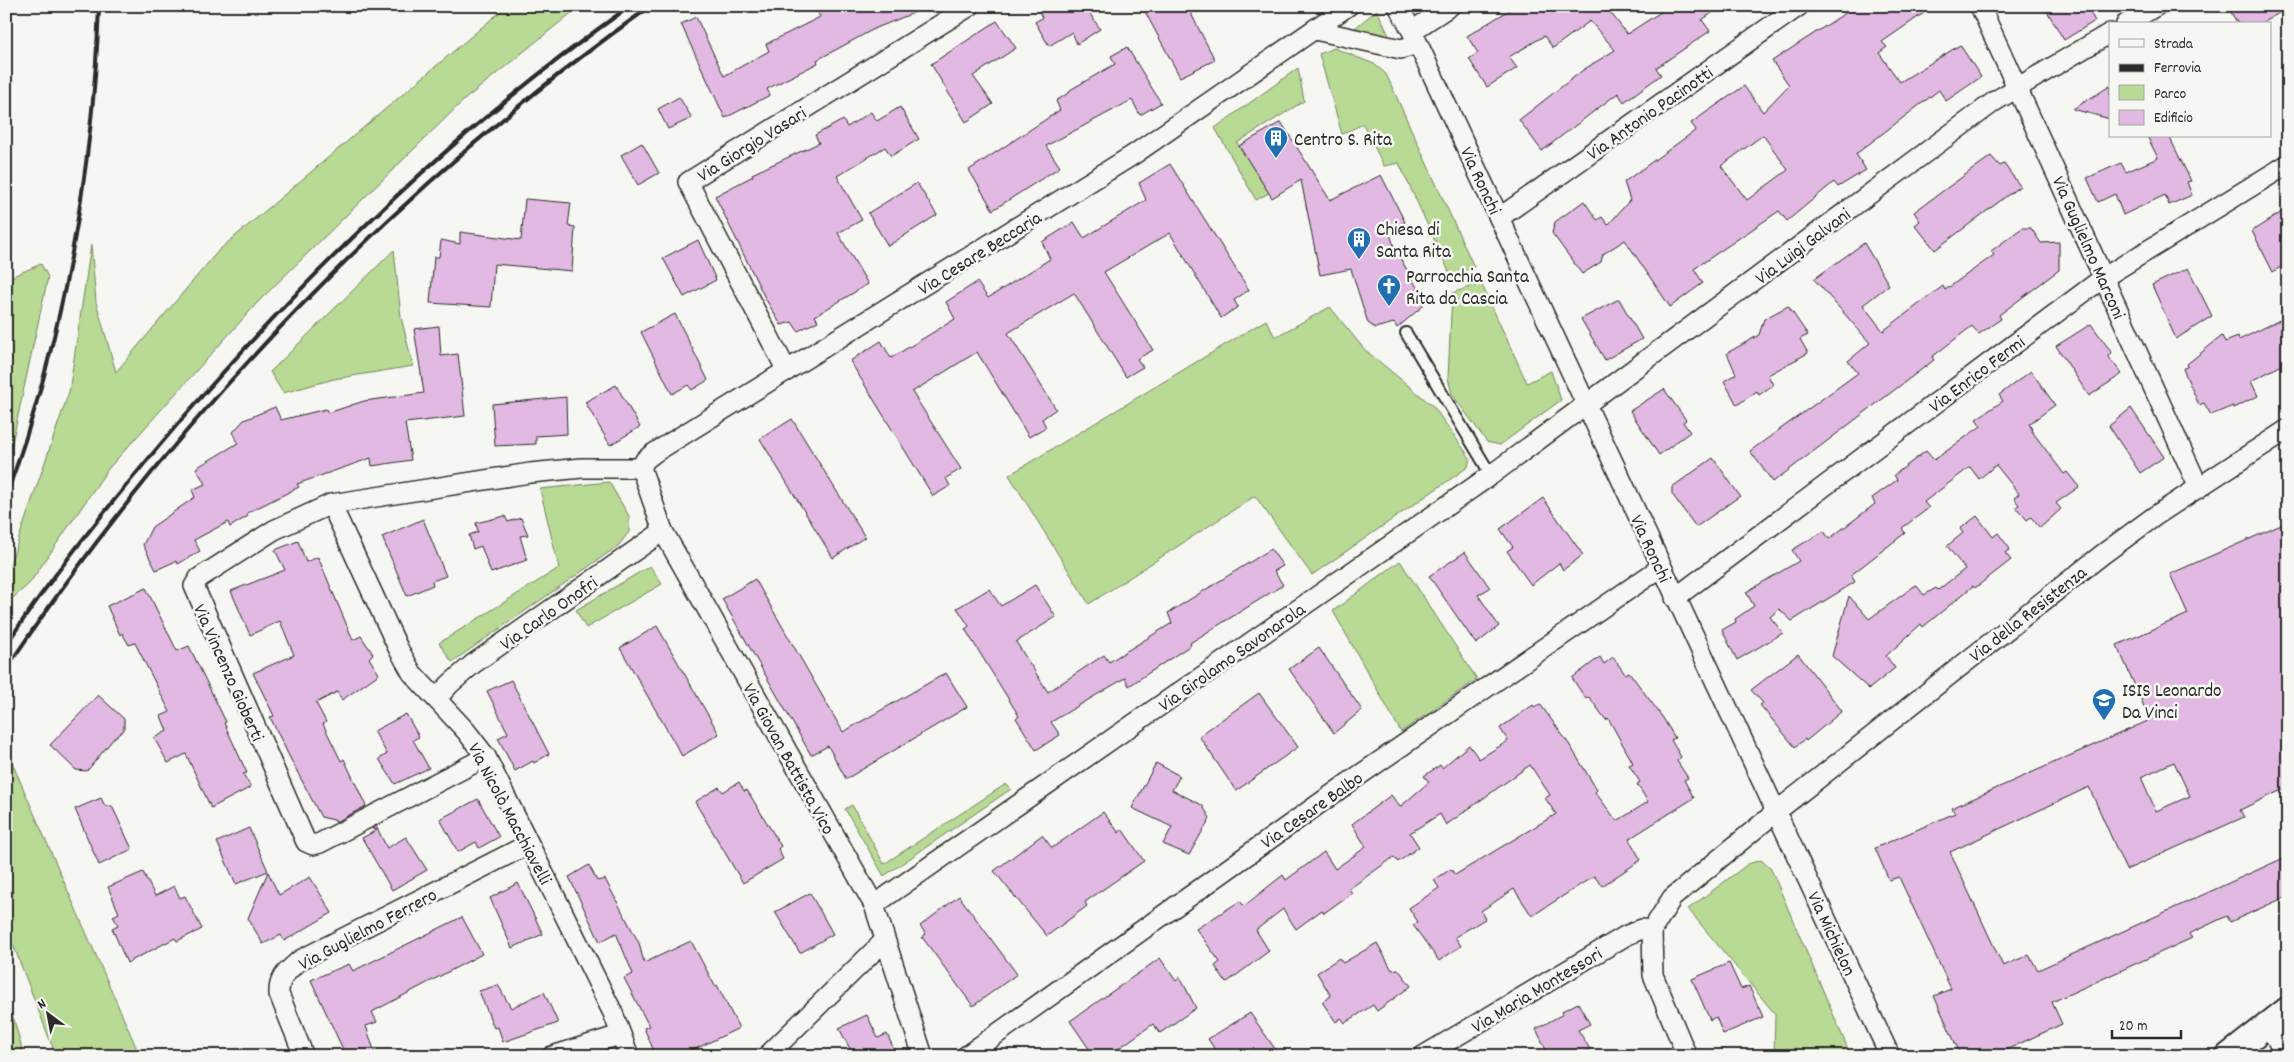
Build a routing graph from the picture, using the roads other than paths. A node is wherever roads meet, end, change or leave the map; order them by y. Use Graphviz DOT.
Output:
graph roads {
  1 [pos="970,6"];
  2 [pos="1348,6"];
  3 [pos="1398,6"];
  4 [pos="1450,6"];
  5 [pos="1799,6"];
  6 [pos="1980,6"];
  7 [pos="2156,6"];
  8 [pos="2129,22"];
  9 [pos="1315,30"];
  10 [pos="2109,34"];
  11 [pos="1415,38"];
  12 [pos="2018,86"];
  13 [pos="2288,164"];
  14 [pos="1499,218"];
  15 [pos="2103,278"];
  16 [pos="1406,333"];
  17 [pos="787,371"];
  18 [pos="1587,406"];
  19 [pos="2288,429"];
  20 [pos="641,468"];
  21 [pos="1491,475"];
  22 [pos="2200,488"];
  23 [pos="330,504"];
  24 [pos="663,531"];
  25 [pos="1660,568"];
  26 [pos="1675,598"];
  27 [pos="437,698"];
  28 [pos="486,757"];
  29 [pos="1777,811"];
  30 [pos="529,844"];
  31 [pos="874,905"];
  32 [pos="1652,930"];
  33 [pos="884,941"];
  34 [pos="2288,1009"];
  35 [pos="2268,1024"];
  36 [pos="620,1035"];
  37 [pos="304,1056"];
  38 [pos="552,1056"];
  39 [pos="629,1056"];
  40 [pos="767,1056"];
  41 [pos="923,1056"];
  42 [pos="966,1056"];
  43 [pos="1423,1056"];
  44 [pos="1687,1056"];
  45 [pos="1890,1056"];
  46 [pos="2228,1056"];
  47 [pos="2286,1056"];
  1 -- 17 [label="street, Via Giorgio Vasari"];
  2 -- 9 [label="street, Via Cesare Beccaria"];
  3 -- 11 [label="street, Via Ronchi"];
  4 -- 11 [label="street"];
  5 -- 14 [label="street, Via Antonio Pacinotti"];
  6 -- 12 [label="street, Via Guglielmo Marconi"];
  7 -- 8 [label="street"];
  9 -- 11 [label="street"];
  9 -- 17 [label="street, Via Cesare Beccaria"];
  10 -- 12 [label="street, Via Luigi Galvani"];
  11 -- 14 [label="street, Via Ronchi"];
  12 -- 15 [label="street, Via Guglielmo Marconi"];
  12 -- 18 [label="street, Via Luigi Galvani"];
  13 -- 15 [label="street, Via Enrico Fermi"];
  14 -- 18 [label="street, Via Ronchi"];
  15 -- 22 [label="street, Via Guglielmo Marconi"];
  15 -- 26 [label="street, Via Enrico Fermi"];
  16 -- 21 [label="lane"];
  17 -- 20 [label="street, Via Cesare Beccaria"];
  18 -- 21 [label="street, Via Girolamo Savonarola"];
  18 -- 25 [label="street, Via Ronchi"];
  19 -- 22 [label="street, Via della Resistenza"];
  20 -- 23 [label="street, Via Vincenzo Gioberti"];
  20 -- 24 [label="street, Via Giovan Battista Vico"];
  21 -- 31 [label="street, Via Girolamo Savonarola"];
  22 -- 29 [label="street, Via della Resistenza"];
  23 -- 27 [label="street, Via Nicolò Macchiavelli"];
  23 -- 28 [label="street, Via Vincenzo Gioberti"];
  24 -- 27 [label="street, Via Carlo Onofri"];
  24 -- 31 [label="street, Via Giovan Battista Vico"];
  25 -- 26 [label="street, Via Ronchi"];
  25 -- 42 [label="street, Via Cesare Balbo"];
  26 -- 29 [label="street, Via Ronchi"];
  27 -- 28 [label="street, Via Nicolò Macchiavelli"];
  28 -- 30 [label="street, Via Nicolò Macchiavelli"];
  29 -- 32 [label="street"];
  29 -- 45 [label="street, Via Michielon"];
  30 -- 36 [label="street, Via Nicolò Macchiavelli"];
  30 -- 37 [label="street, Via Guglielmo Ferrero"];
  31 -- 33 [label="street, Via Giovan Battista Vico"];
  32 -- 43 [label="street, Via Maria Montessori"];
  32 -- 44 [label="street"];
  33 -- 40 [label="street"];
  33 -- 41 [label="street, Via Giovan Battista Vico"];
  34 -- 35 [label="street"];
  35 -- 46 [label="street"];
  35 -- 47 [label="street"];
  36 -- 38 [label="street"];
  36 -- 39 [label="street, Via Nicolò Macchiavelli"];
}
